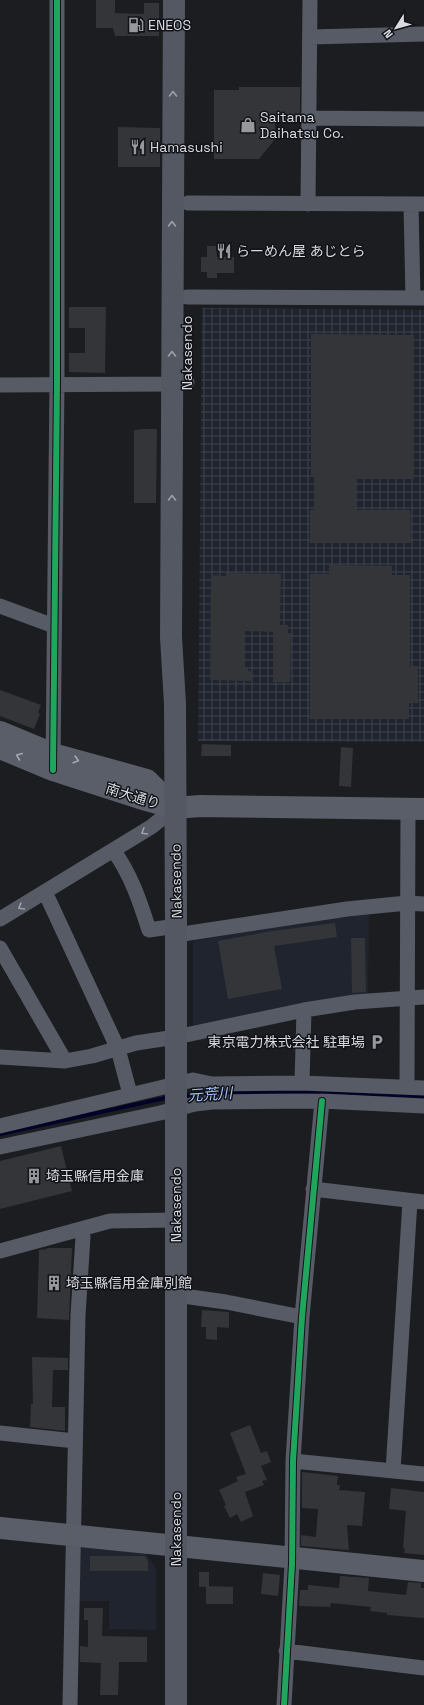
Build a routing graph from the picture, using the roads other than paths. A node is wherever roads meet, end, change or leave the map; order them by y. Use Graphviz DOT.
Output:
graph roads {
  1 [pos="57,0"];
  2 [pos="174,0"];
  3 [pos="189,0"];
  4 [pos="310,0"];
  5 [pos="424,34"];
  6 [pos="310,37"];
  7 [pos="309,118"];
  8 [pos="424,119"];
  9 [pos="188,203"];
  10 [pos="308,204"];
  11 [pos="417,204"];
  12 [pos="187,297"];
  13 [pos="418,298"];
  14 [pos="57,383"];
  15 [pos="180,383"];
  16 [pos="0,385"];
  17 [pos="0,606"];
  18 [pos="54,626"];
  19 [pos="0,732"];
  20 [pos="0,748"];
  21 [pos="53,762"];
  22 [pos="175,808"];
  23 [pos="416,809"];
  24 [pos="113,850"];
  25 [pos="45,892"];
  26 [pos="407,903"];
  27 [pos="424,904"];
  28 [pos="0,919"];
  29 [pos="176,930"];
  30 [pos="0,948"];
  31 [pos="406,997"];
  32 [pos="424,997"];
  33 [pos="304,1010"];
  34 [pos="176,1037"];
  35 [pos="118,1049"];
  36 [pos="0,1058"];
  37 [pos="65,1061"];
  38 [pos="302,1083"];
  39 [pos="176,1085"];
  40 [pos="407,1086"];
  41 [pos="424,1088"];
  42 [pos="130,1094"];
  43 [pos="322,1101"];
  44 [pos="424,1106"];
  45 [pos="176,1109"];
  46 [pos="0,1126"];
  47 [pos="0,1147"];
  48 [pos="313,1189"];
  49 [pos="417,1202"];
  50 [pos="176,1220"];
  51 [pos="81,1229"];
  52 [pos="0,1251"];
  53 [pos="176,1295"];
  54 [pos="302,1317"];
  55 [pos="0,1433"];
  56 [pos="75,1441"];
  57 [pos="293,1461"];
  58 [pos="393,1471"];
  59 [pos="424,1474"];
  60 [pos="0,1528"];
  61 [pos="73,1535"];
  62 [pos="176,1547"];
  63 [pos="292,1558"];
  64 [pos="424,1571"];
  65 [pos="286,1651"];
  66 [pos="424,1668"];
  67 [pos="70,1705"];
  68 [pos="176,1705"];
  69 [pos="284,1705"];
  1 -- 14 [label="street"];
  15 -- 2 [label="highway, Nakasendo, one-way"];
  3 -- 9 [label="highway, Nakasendo"];
  4 -- 6 [label="street"];
  5 -- 6 [label="street"];
  6 -- 7 [label="street"];
  7 -- 8 [label="street"];
  7 -- 10 [label="street"];
  9 -- 10 [label="street"];
  9 -- 12 [label="highway, Nakasendo"];
  10 -- 11 [label="street"];
  11 -- 13 [label="street"];
  12 -- 13 [label="street"];
  12 -- 15 [label="highway, Nakasendo"];
  14 -- 15 [label="street"];
  14 -- 16 [label="street"];
  14 -- 18 [label="street"];
  15 -- 22 [label="highway, Nakasendo"];
  17 -- 18 [label="street"];
  18 -- 21 [label="street"];
  19 -- 21 [label="street, 南大通り"];
  21 -- 20 [label="street, 南大通り, one-way"];
  21 -- 22 [label="street, 南大通り"];
  22 -- 23 [label="street, 南大通り"];
  22 -- 24 [label="street, one-way"];
  22 -- 29 [label="highway, Nakasendo"];
  23 -- 26 [label="street"];
  24 -- 25 [label="street"];
  24 -- 29 [label="street"];
  25 -- 28 [label="street, one-way"];
  25 -- 35 [label="street"];
  26 -- 27 [label="street"];
  26 -- 29 [label="street"];
  26 -- 31 [label="street"];
  29 -- 34 [label="highway, Nakasendo"];
  30 -- 37 [label="street"];
  31 -- 32 [label="street"];
  31 -- 33 [label="street"];
  31 -- 40 [label="street"];
  33 -- 34 [label="street"];
  33 -- 38 [label="street"];
  34 -- 35 [label="street"];
  34 -- 39 [label="highway, Nakasendo"];
  35 -- 37 [label="street"];
  35 -- 42 [label="street"];
  36 -- 37 [label="street"];
  38 -- 39 [label="street"];
  38 -- 40 [label="street"];
  39 -- 42 [label="street"];
  39 -- 45 [label="highway, Nakasendo"];
  40 -- 41 [label="street"];
  42 -- 46 [label="street"];
  43 -- 44 [label="street"];
  43 -- 45 [label="street"];
  43 -- 48 [label="street"];
  45 -- 47 [label="street"];
  45 -- 50 [label="highway, Nakasendo"];
  48 -- 49 [label="street"];
  48 -- 54 [label="street"];
  49 -- 58 [label="street"];
  50 -- 51 [label="street"];
  50 -- 53 [label="highway, Nakasendo"];
  51 -- 52 [label="street"];
  51 -- 56 [label="street"];
  53 -- 54 [label="street"];
  53 -- 62 [label="highway, Nakasendo"];
  54 -- 57 [label="street"];
  55 -- 56 [label="street"];
  56 -- 61 [label="street"];
  57 -- 58 [label="street"];
  57 -- 63 [label="street"];
  58 -- 59 [label="street"];
  60 -- 61 [label="street"];
  61 -- 62 [label="street"];
  61 -- 67 [label="street"];
  62 -- 63 [label="street"];
  62 -- 68 [label="highway, Nakasendo"];
  63 -- 64 [label="street"];
  63 -- 65 [label="street"];
  65 -- 66 [label="street"];
  65 -- 69 [label="street"];
}
